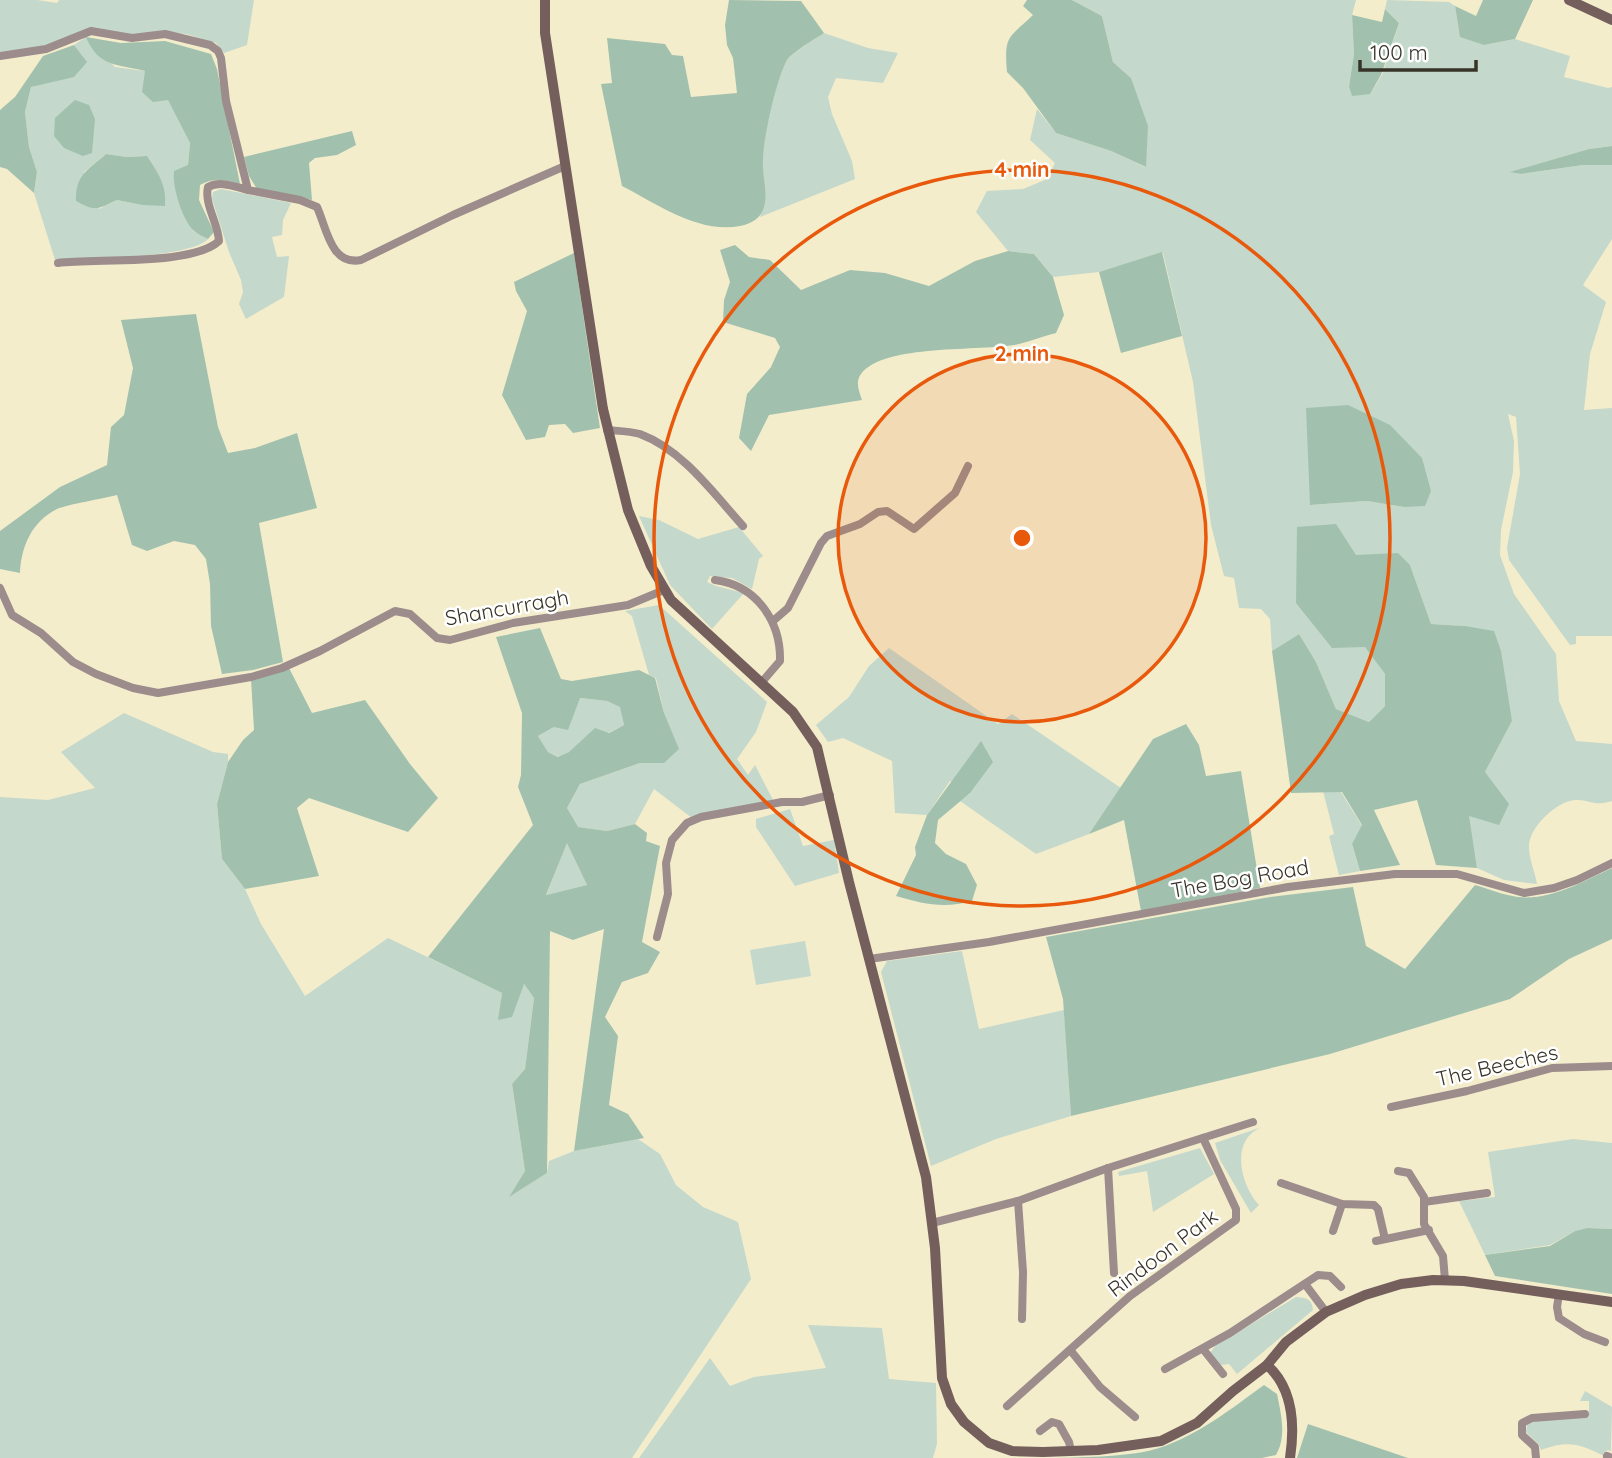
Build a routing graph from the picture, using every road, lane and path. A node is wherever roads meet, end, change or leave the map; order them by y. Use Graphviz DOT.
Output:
graph roads {
  1 [pos="545,0"];
  2 [pos="1569,0"];
  3 [pos="1612,20"];
  4 [pos="0,56"];
  5 [pos="565,166"];
  6 [pos="248,190"];
  7 [pos="58,263"];
  8 [pos="607,430"];
  9 [pos="968,466"];
  10 [pos="743,526"];
  11 [pos="715,580"];
  12 [pos="0,588"];
  13 [pos="664,590"];
  14 [pos="773,621"];
  15 [pos="762,682"];
  16 [pos="830,795"];
  17 [pos="1612,863"];
  18 [pos="657,937"];
  19 [pos="869,959"];
  20 [pos="1612,1066"];
  21 [pos="1391,1107"];
  22 [pos="1253,1122"];
  23 [pos="1203,1138"];
  24 [pos="1108,1167"];
  25 [pos="1398,1171"];
  26 [pos="1280,1183"];
  27 [pos="1487,1193"];
  28 [pos="1017,1201"];
  29 [pos="1424,1202"];
  30 [pos="1342,1204"];
  31 [pos="932,1223"];
  32 [pos="1429,1230"];
  33 [pos="1333,1231"];
  34 [pos="1114,1273"];
  35 [pos="1445,1280"];
  36 [pos="1305,1284"];
  37 [pos="1340,1287"];
  38 [pos="1559,1294"];
  39 [pos="1612,1302"];
  40 [pos="1326,1312"];
  41 [pos="1022,1319"];
  42 [pos="1605,1342"];
  43 [pos="1203,1349"];
  44 [pos="1070,1351"];
  45 [pos="1267,1365"];
  46 [pos="1165,1369"];
  47 [pos="1223,1374"];
  48 [pos="1007,1406"];
  49 [pos="1585,1414"];
  50 [pos="1135,1417"];
  51 [pos="1040,1431"];
  52 [pos="1071,1451"];
  53 [pos="1290,1458"];
  54 [pos="1536,1458"];
  1 -- 5 [label="street"];
  2 -- 3 [label="street"];
  4 -- 6 [label="street"];
  5 -- 6 [label="street"];
  5 -- 8 [label="street"];
  6 -- 7 [label="street"];
  8 -- 10 [label="street"];
  8 -- 13 [label="street"];
  9 -- 14 [label="street"];
  11 -- 14 [label="street"];
  12 -- 13 [label="street, Shancurragh"];
  13 -- 15 [label="street"];
  14 -- 15 [label="street"];
  15 -- 16 [label="street"];
  16 -- 18 [label="street"];
  16 -- 19 [label="street"];
  17 -- 19 [label="street, The Bog Road"];
  19 -- 31 [label="street"];
  20 -- 21 [label="street, The Beeches"];
  22 -- 23 [label="street"];
  23 -- 24 [label="street"];
  23 -- 44 [label="street, Rindoon Park"];
  24 -- 28 [label="street"];
  24 -- 34 [label="street"];
  25 -- 29 [label="street"];
  26 -- 30 [label="street"];
  27 -- 29 [label="street"];
  28 -- 31 [label="street"];
  28 -- 41 [label="street"];
  29 -- 32 [label="street"];
  30 -- 32 [label="street"];
  30 -- 33 [label="street"];
  31 -- 52 [label="street"];
  32 -- 35 [label="street"];
  35 -- 38 [label="street"];
  35 -- 40 [label="street"];
  36 -- 37 [label="street"];
  36 -- 40 [label="street"];
  36 -- 43 [label="street"];
  38 -- 39 [label="street"];
  38 -- 42 [label="street"];
  40 -- 45 [label="street"];
  43 -- 46 [label="street"];
  43 -- 47 [label="street"];
  44 -- 48 [label="street"];
  44 -- 50 [label="street"];
  45 -- 52 [label="street"];
  45 -- 53 [label="street"];
  49 -- 54 [label="street"];
  51 -- 52 [label="street"];
}
